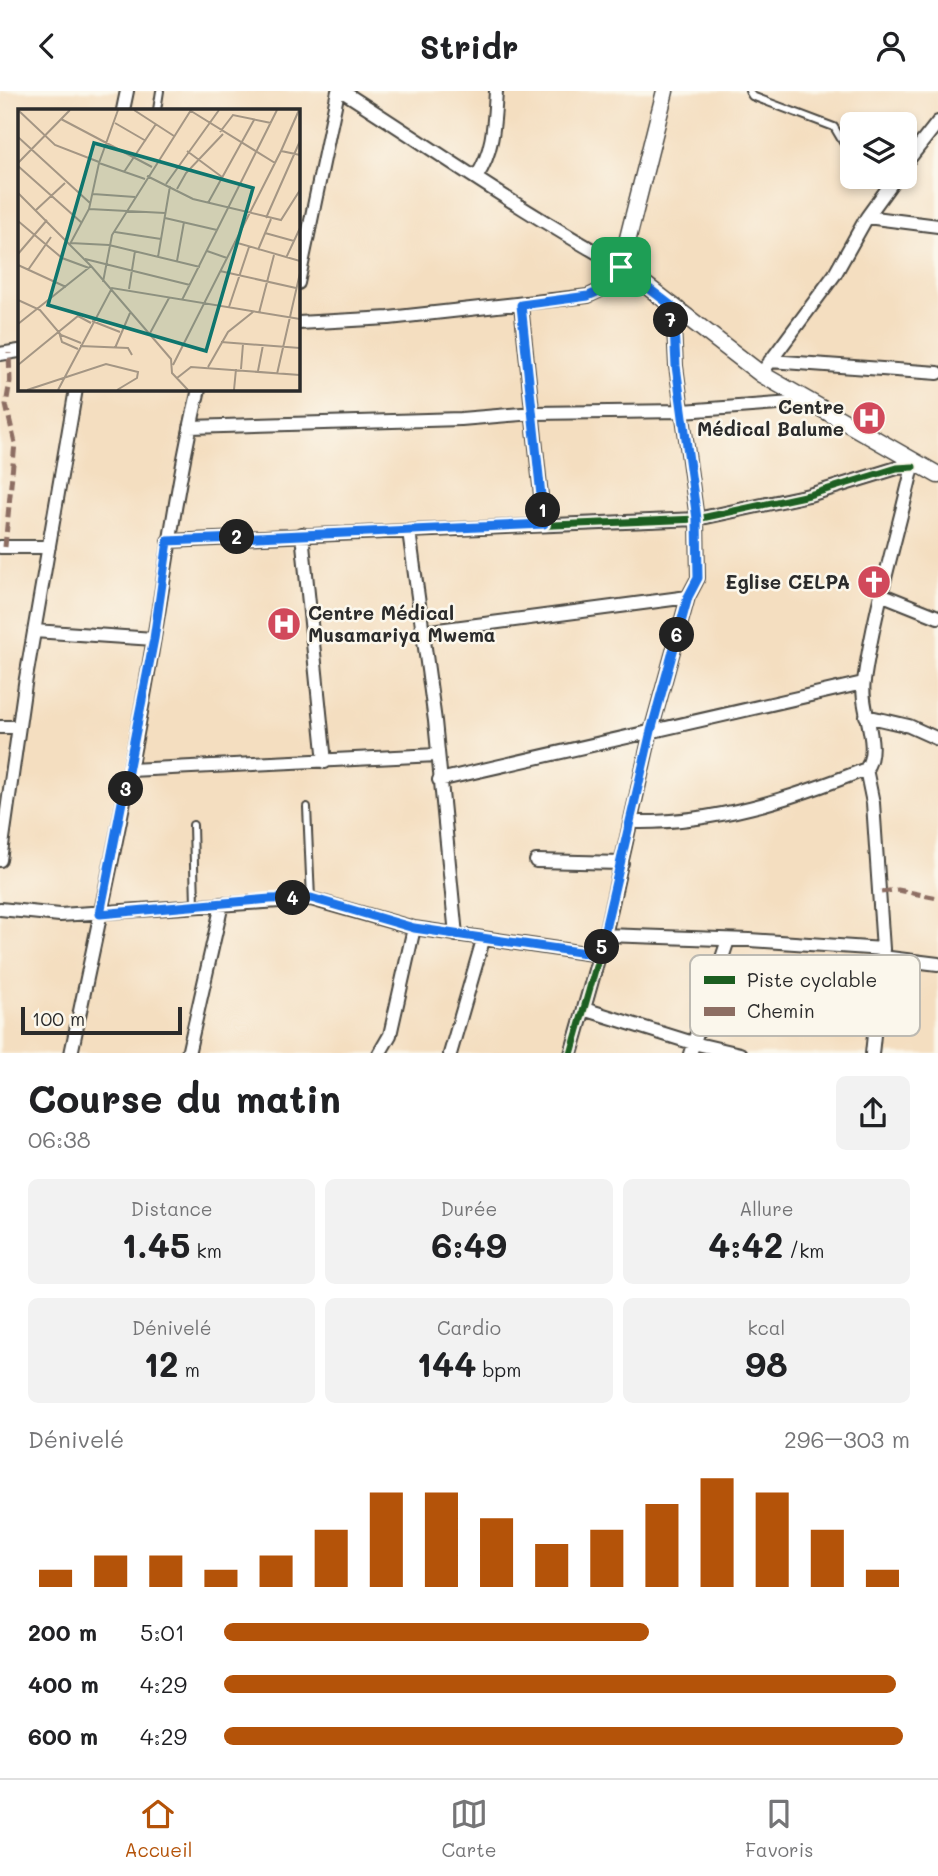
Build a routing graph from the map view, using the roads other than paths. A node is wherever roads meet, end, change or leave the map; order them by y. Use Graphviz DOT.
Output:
graph roads {
  1 [pos="127,91"];
  2 [pos="160,91"];
  3 [pos="340,91"];
  4 [pos="496,91"];
  5 [pos="665,91"];
  6 [pos="748,91"];
  7 [pos="123,109"];
  8 [pos="157,109"];
  9 [pos="938,122"];
  10 [pos="840,137"];
  11 [pos="917,149"];
  12 [pos="477,176"];
  13 [pos="887,189"];
  14 [pos="867,217"];
  15 [pos="938,226"];
  16 [pos="621,267"];
  17 [pos="299,278"];
  18 [pos="521,305"];
  19 [pos="673,307"];
  20 [pos="299,323"];
  21 [pos="18,351"];
  22 [pos="0,354"];
  23 [pos="766,367"];
  24 [pos="938,373"];
  25 [pos="76,390"];
  26 [pos="200,390"];
  27 [pos="806,402"];
  28 [pos="683,411"];
  29 [pos="534,413"];
  30 [pos="190,427"];
  31 [pos="914,464"];
  32 [pos="938,475"];
  33 [pos="697,519"];
  34 [pos="544,524"];
  35 [pos="409,531"];
  36 [pos="302,534"];
  37 [pos="168,541"];
  38 [pos="0,547"];
  39 [pos="49,547"];
  40 [pos="883,595"];
  41 [pos="688,597"];
  42 [pos="938,617"];
  43 [pos="34,631"];
  44 [pos="423,632"];
  45 [pos="154,639"];
  46 [pos="863,683"];
  47 [pos="866,716"];
  48 [pos="0,727"];
  49 [pos="19,727"];
  50 [pos="651,731"];
  51 [pos="938,739"];
  52 [pos="437,755"];
  53 [pos="325,762"];
  54 [pos="866,769"];
  55 [pos="130,770"];
  56 [pos="439,780"];
  57 [pos="307,807"];
  58 [pos="632,821"];
  59 [pos="192,825"];
  60 [pos="0,860"];
  61 [pos="536,862"];
  62 [pos="622,863"];
  63 [pos="311,898"];
  64 [pos="222,904"];
  65 [pos="195,905"];
  66 [pos="0,909"];
  67 [pos="100,914"];
  68 [pos="414,928"];
  69 [pos="456,935"];
  70 [pos="605,935"];
  71 [pos="483,940"];
  72 [pos="728,940"];
  73 [pos="882,953"];
  74 [pos="599,955"];
  75 [pos="723,955"];
  76 [pos="892,955"];
  77 [pos="920,960"];
  78 [pos="938,964"];
  79 [pos="584,1009"];
  80 [pos="691,1048"];
  81 [pos="71,1053"];
  82 [pos="188,1053"];
  83 [pos="379,1053"];
  84 [pos="450,1053"];
  85 [pos="571,1053"];
  86 [pos="740,1053"];
  1 -- 7 [label="street"];
  2 -- 8 [label="lane"];
  3 -- 12 [label="street"];
  3 -- 17 [label="street"];
  4 -- 12 [label="street"];
  5 -- 16 [label="street"];
  6 -- 10 [label="lane"];
  9 -- 11 [label="street"];
  12 -- 16 [label="street"];
  13 -- 14 [label="street"];
  14 -- 15 [label="street"];
  14 -- 23 [label="street"];
  16 -- 18 [label="street"];
  16 -- 19 [label="street"];
  18 -- 20 [label="street"];
  18 -- 29 [label="street"];
  19 -- 23 [label="street"];
  19 -- 28 [label="street"];
  21 -- 22 [label="street"];
  23 -- 24 [label="street"];
  23 -- 27 [label="street"];
  25 -- 39 [label="street"];
  26 -- 30 [label="street"];
  27 -- 28 [label="street"];
  27 -- 31 [label="street"];
  28 -- 29 [label="street"];
  28 -- 33 [label="street"];
  29 -- 30 [label="street"];
  29 -- 34 [label="street"];
  30 -- 37 [label="street"];
  31 -- 32 [label="street"];
  31 -- 33 [label="street"];
  31 -- 40 [label="street"];
  33 -- 34 [label="street"];
  33 -- 41 [label="street"];
  34 -- 35 [label="street"];
  35 -- 36 [label="street"];
  35 -- 44 [label="street"];
  36 -- 37 [label="street"];
  36 -- 53 [label="street"];
  37 -- 45 [label="street"];
  38 -- 39 [label="street"];
  39 -- 43 [label="street"];
  40 -- 42 [label="street"];
  40 -- 46 [label="street"];
  41 -- 44 [label="street"];
  41 -- 50 [label="street"];
  43 -- 45 [label="street"];
  43 -- 49 [label="street"];
  44 -- 52 [label="street"];
  45 -- 55 [label="street"];
  46 -- 47 [label="street"];
  46 -- 50 [label="street"];
  47 -- 51 [label="street"];
  47 -- 54 [label="street"];
  48 -- 49 [label="street"];
  49 -- 60 [label="street"];
  50 -- 56 [label="street"];
  50 -- 58 [label="street"];
  52 -- 53 [label="street"];
  52 -- 56 [label="street"];
  53 -- 55 [label="street"];
  54 -- 58 [label="street"];
  54 -- 73 [label="street"];
  55 -- 67 [label="street"];
  56 -- 69 [label="street"];
  57 -- 63 [label="lane"];
  58 -- 62 [label="street"];
  59 -- 65 [label="lane"];
  61 -- 62 [label="street"];
  62 -- 70 [label="street"];
  63 -- 64 [label="street"];
  63 -- 68 [label="street"];
  64 -- 65 [label="street"];
  64 -- 82 [label="street"];
  65 -- 67 [label="street"];
  66 -- 67 [label="street"];
  67 -- 81 [label="street"];
  68 -- 69 [label="street"];
  68 -- 83 [label="street"];
  69 -- 71 [label="street"];
  70 -- 72 [label="street"];
  70 -- 74 [label="street"];
  71 -- 74 [label="street"];
  71 -- 84 [label="street"];
  72 -- 73 [label="street"];
  72 -- 75 [label="street"];
  73 -- 76 [label="street"];
  74 -- 79 [label="street"];
  77 -- 78 [label="street"];
  79 -- 80 [label="street"];
  79 -- 85 [label="street"];
  80 -- 86 [label="street"];
}
